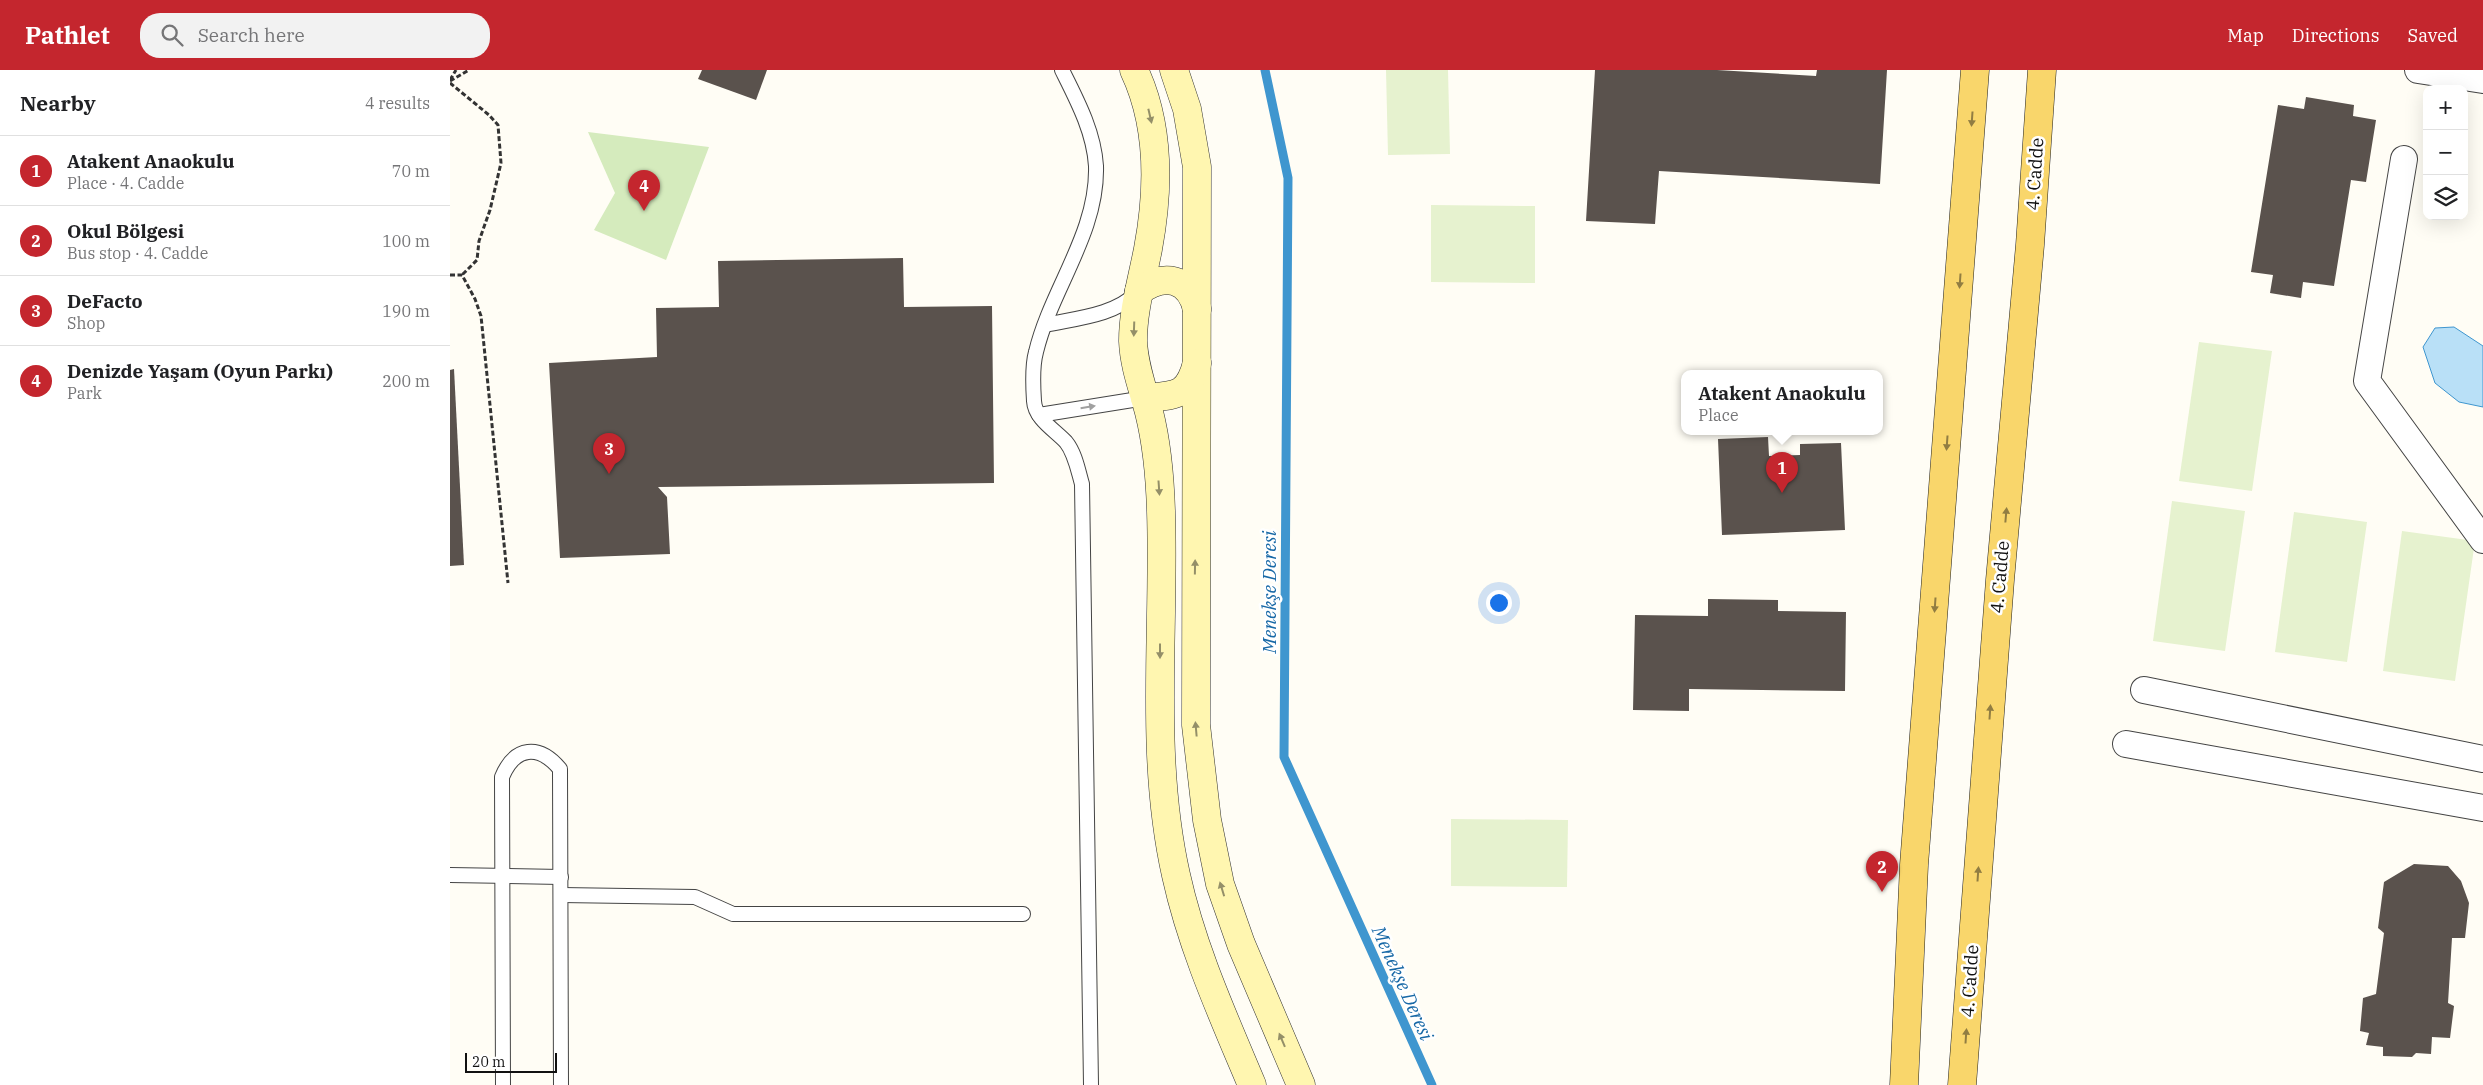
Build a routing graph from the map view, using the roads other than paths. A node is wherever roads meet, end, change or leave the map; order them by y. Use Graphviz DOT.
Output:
graph roads {
  1 [pos="1062,70"];
  2 [pos="1134,70"];
  3 [pos="1174,70"];
  4 [pos="1975,70"];
  5 [pos="2042,70"];
  6 [pos="2418,70"];
  7 [pos="2483,80"];
  8 [pos="2404,159"];
  9 [pos="1139,291"];
  10 [pos="1197,309"];
  11 [pos="1045,325"];
  12 [pos="1197,363"];
  13 [pos="1145,398"];
  14 [pos="1040,415"];
  15 [pos="2483,540"];
  16 [pos="2144,690"];
  17 [pos="2126,744"];
  18 [pos="2483,759"];
  19 [pos="2483,808"];
  20 [pos="450,875"];
  21 [pos="502,876"];
  22 [pos="561,877"];
  23 [pos="561,895"];
  24 [pos="1024,914"];
  25 [pos="503,1085"];
  26 [pos="561,1085"];
  27 [pos="1092,1085"];
  28 [pos="1252,1085"];
  29 [pos="1301,1085"];
  30 [pos="1904,1085"];
  31 [pos="1962,1085"];
  1 -- 11 [label="lane"];
  2 -- 9 [label="street, one-way"];
  3 -- 10 [label="street"];
  4 -- 30 [label="main road, one-way"];
  31 -- 5 [label="main road, 4. Cadde, one-way"];
  6 -- 7 [label="street"];
  8 -- 15 [label="street"];
  9 -- 10 [label="street"];
  9 -- 11 [label="lane"];
  9 -- 13 [label="street, one-way"];
  10 -- 12 [label="street"];
  11 -- 14 [label="lane"];
  12 -- 13 [label="street"];
  29 -- 12 [label="street, one-way"];
  14 -- 13 [label="lane, one-way"];
  13 -- 28 [label="street, one-way"];
  14 -- 27 [label="lane"];
  16 -- 18 [label="street"];
  17 -- 19 [label="street"];
  20 -- 21 [label="lane"];
  21 -- 22 [label="lane"];
  21 -- 22 [label="lane"];
  21 -- 25 [label="lane"];
  22 -- 23 [label="lane"];
  23 -- 24 [label="lane"];
  23 -- 26 [label="lane"];
}
